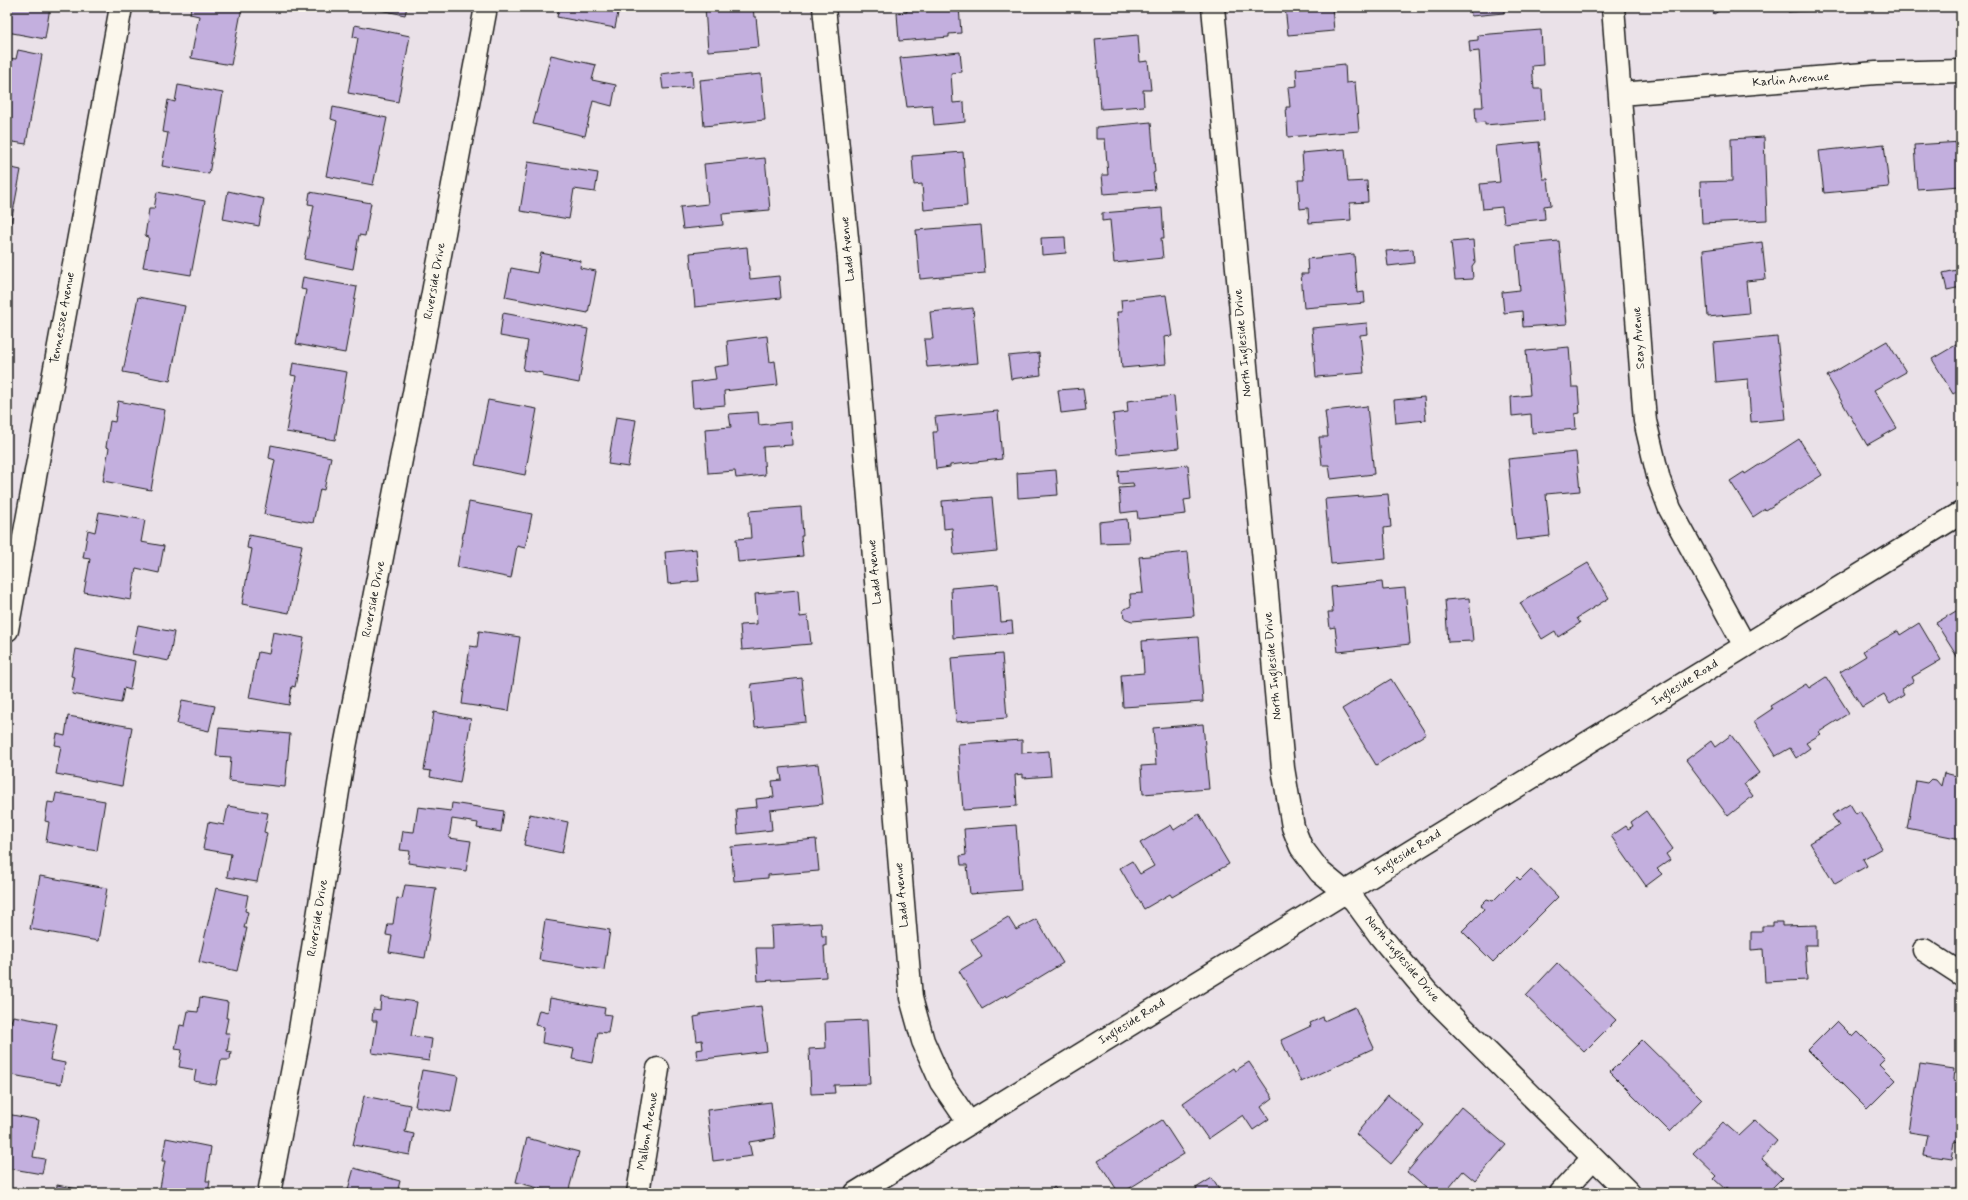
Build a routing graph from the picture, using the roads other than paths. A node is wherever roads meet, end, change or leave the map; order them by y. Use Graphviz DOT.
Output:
graph roads {
  1 [pos="121,7"];
  2 [pos="486,7"];
  3 [pos="824,7"];
  4 [pos="1213,7"];
  5 [pos="1613,7"];
  6 [pos="1961,71"];
  7 [pos="1620,94"];
  8 [pos="1961,512"];
  9 [pos="7,630"];
  10 [pos="1745,646"];
  11 [pos="1344,892"];
  12 [pos="1924,950"];
  13 [pos="1961,974"];
  14 [pos="658,1070"];
  15 [pos="969,1123"];
  16 [pos="1593,1158"];
  17 [pos="870,1190"];
  18 [pos="269,1193"];
  19 [pos="638,1193"];
  20 [pos="1561,1193"];
  21 [pos="1629,1193"];
  1 -- 9 [label="street, Tennessee Avenue"];
  2 -- 18 [label="street, Riverside Drive"];
  3 -- 15 [label="street, Ladd Avenue"];
  4 -- 11 [label="street, North Ingleside Drive"];
  5 -- 7 [label="street, Seay Avenue"];
  6 -- 7 [label="street, Karlin Avenue"];
  7 -- 10 [label="street, Seay Avenue"];
  8 -- 10 [label="street, Ingleside Road"];
  10 -- 11 [label="street, Ingleside Road"];
  11 -- 15 [label="street, Ingleside Road"];
  11 -- 16 [label="street, North Ingleside Drive"];
  12 -- 13 [label="street"];
  14 -- 19 [label="street, Malbon Avenue"];
  15 -- 17 [label="street, Ingleside Road"];
  16 -- 20 [label="street"];
  16 -- 21 [label="street, North Ingleside Drive"];
}
